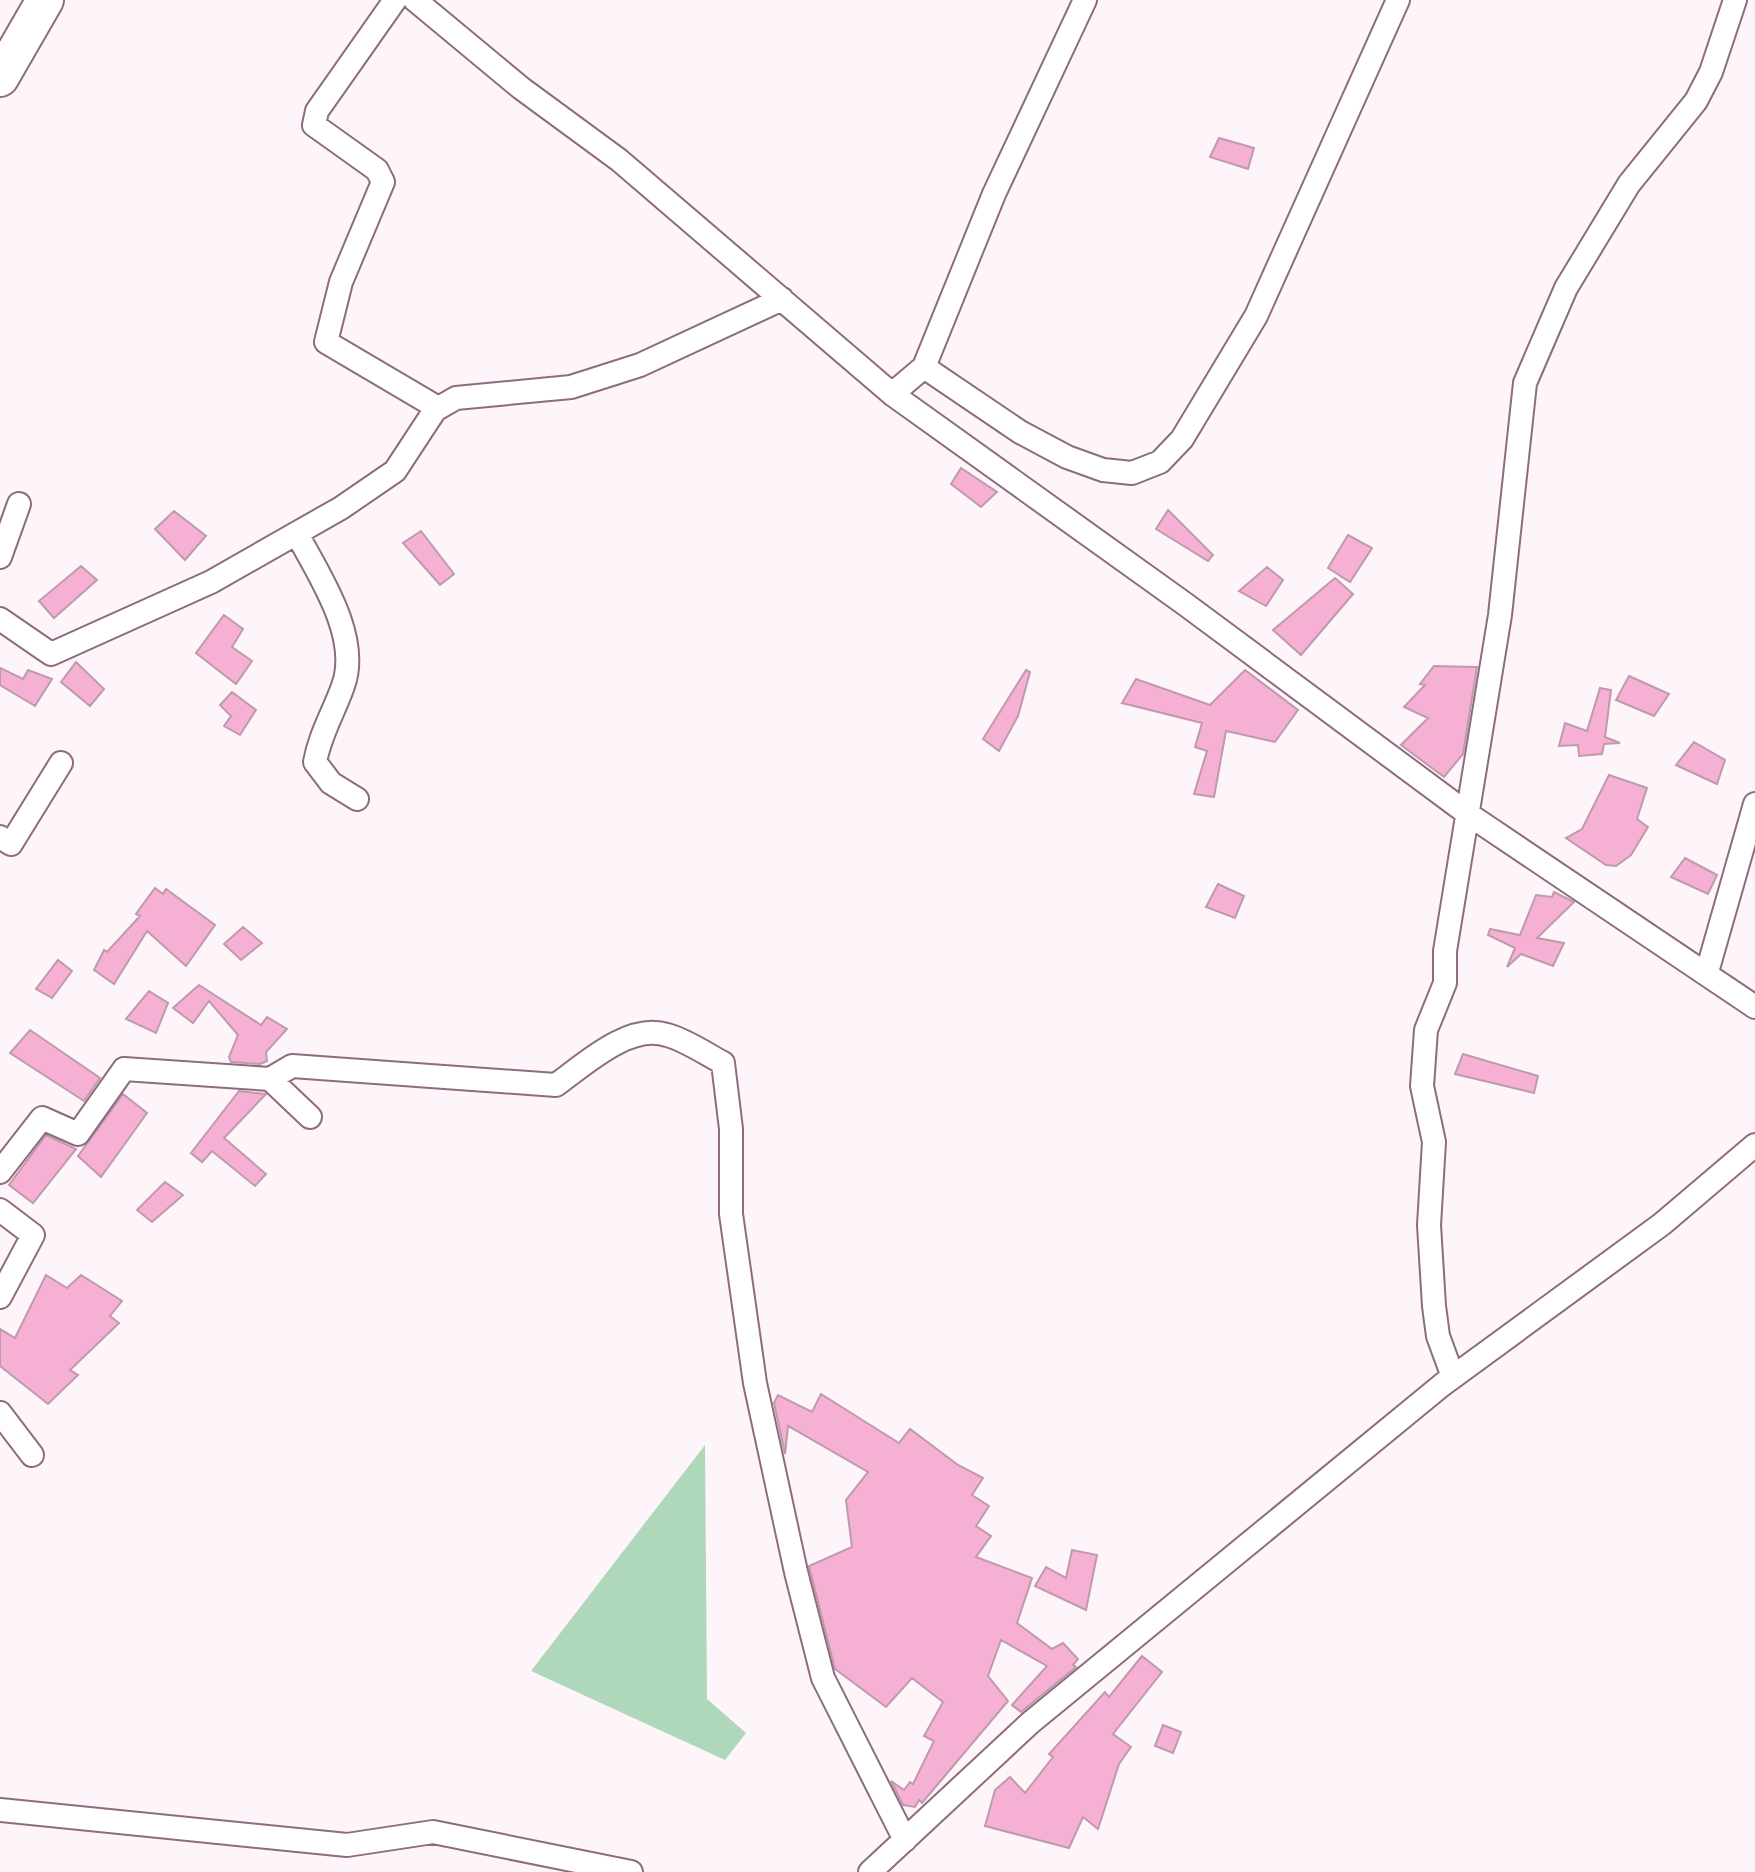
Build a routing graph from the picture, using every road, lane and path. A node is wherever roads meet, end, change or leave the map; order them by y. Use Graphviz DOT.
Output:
graph roads {
  1 [pos="45,0"];
  2 [pos="395,0"];
  3 [pos="415,0"];
  4 [pos="1085,0"];
  5 [pos="1398,0"];
  6 [pos="1735,0"];
  7 [pos="0,78"];
  8 [pos="782,299"];
  9 [pos="924,367"];
  10 [pos="892,394"];
  11 [pos="438,408"];
  12 [pos="19,504"];
  13 [pos="297,534"];
  14 [pos="0,557"];
  15 [pos="0,619"];
  16 [pos="61,763"];
  17 [pos="357,799"];
  18 [pos="1755,804"];
  19 [pos="1468,814"];
  20 [pos="0,837"];
  21 [pos="1707,972"];
  22 [pos="1755,1007"];
  23 [pos="270,1079"];
  24 [pos="310,1117"];
  25 [pos="1755,1145"];
  26 [pos="0,1172"];
  27 [pos="0,1210"];
  28 [pos="3,1286"];
  29 [pos="1453,1377"];
  30 [pos="0,1413"];
  31 [pos="32,1455"];
  32 [pos="0,1810"];
  33 [pos="905,1840"];
  34 [pos="631,1872"];
  35 [pos="870,1872"];
  1 -- 7 [label="main road"];
  2 -- 11 [label="street"];
  3 -- 8 [label="street"];
  4 -- 9 [label="street"];
  5 -- 9 [label="street"];
  6 -- 19 [label="street"];
  8 -- 10 [label="street"];
  8 -- 11 [label="street"];
  9 -- 10 [label="street"];
  10 -- 19 [label="street"];
  11 -- 13 [label="street"];
  12 -- 14 [label="street"];
  13 -- 15 [label="street"];
  13 -- 17 [label="street"];
  16 -- 20 [label="street"];
  18 -- 21 [label="street"];
  19 -- 21 [label="street"];
  19 -- 29 [label="street"];
  21 -- 22 [label="street"];
  23 -- 24 [label="street"];
  23 -- 26 [label="street"];
  23 -- 33 [label="street"];
  25 -- 29 [label="street"];
  27 -- 28 [label="street"];
  29 -- 33 [label="street"];
  30 -- 31 [label="street"];
  32 -- 34 [label="street"];
  33 -- 35 [label="street"];
}
